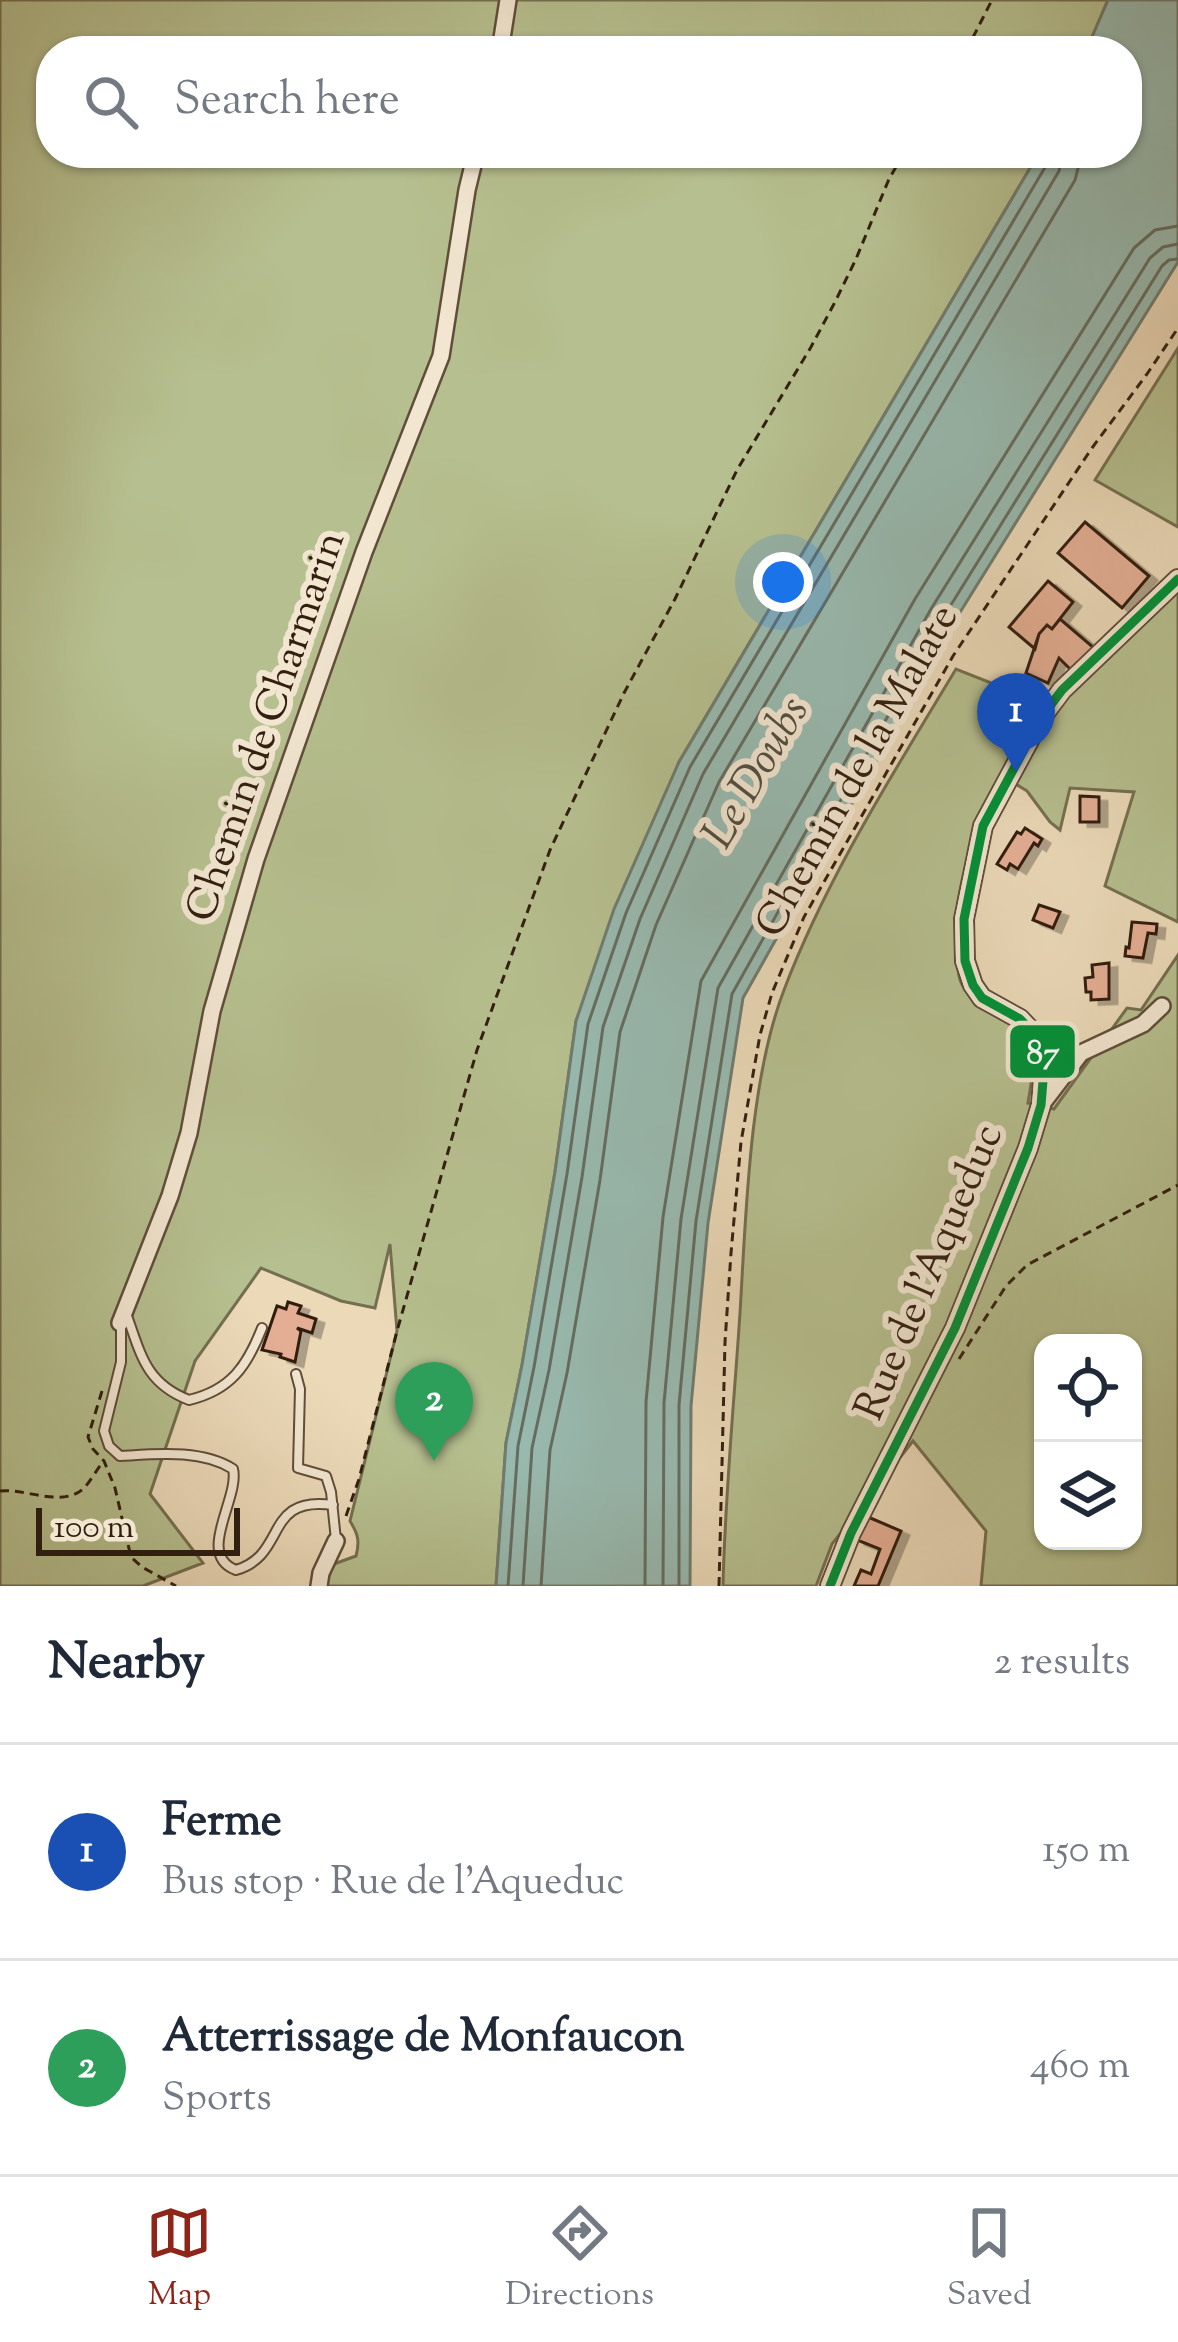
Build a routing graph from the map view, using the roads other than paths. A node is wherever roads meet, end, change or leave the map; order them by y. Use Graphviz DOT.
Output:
graph roads {
  1 [pos="508,0"];
  2 [pos="502,36"];
  3 [pos="472,168"];
  4 [pos="1178,579"];
  5 [pos="1162,1006"];
  6 [pos="1041,1105"];
  7 [pos="122,1317"];
  8 [pos="262,1328"];
  9 [pos="296,1374"];
  10 [pos="333,1504"];
  11 [pos="336,1541"];
  12 [pos="319,1586"];
  13 [pos="830,1586"];
  1 -- 2 [label="street"];
  3 -- 7 [label="street, Chemin de Charmarin"];
  4 -- 6 [label="street, Rue de l'Aqueduc"];
  5 -- 6 [label="street"];
  6 -- 13 [label="street, Rue de l'Aqueduc"];
  7 -- 8 [label="lane"];
  7 -- 10 [label="lane"];
  9 -- 10 [label="lane"];
  10 -- 11 [label="lane"];
  11 -- 12 [label="street"];
}
